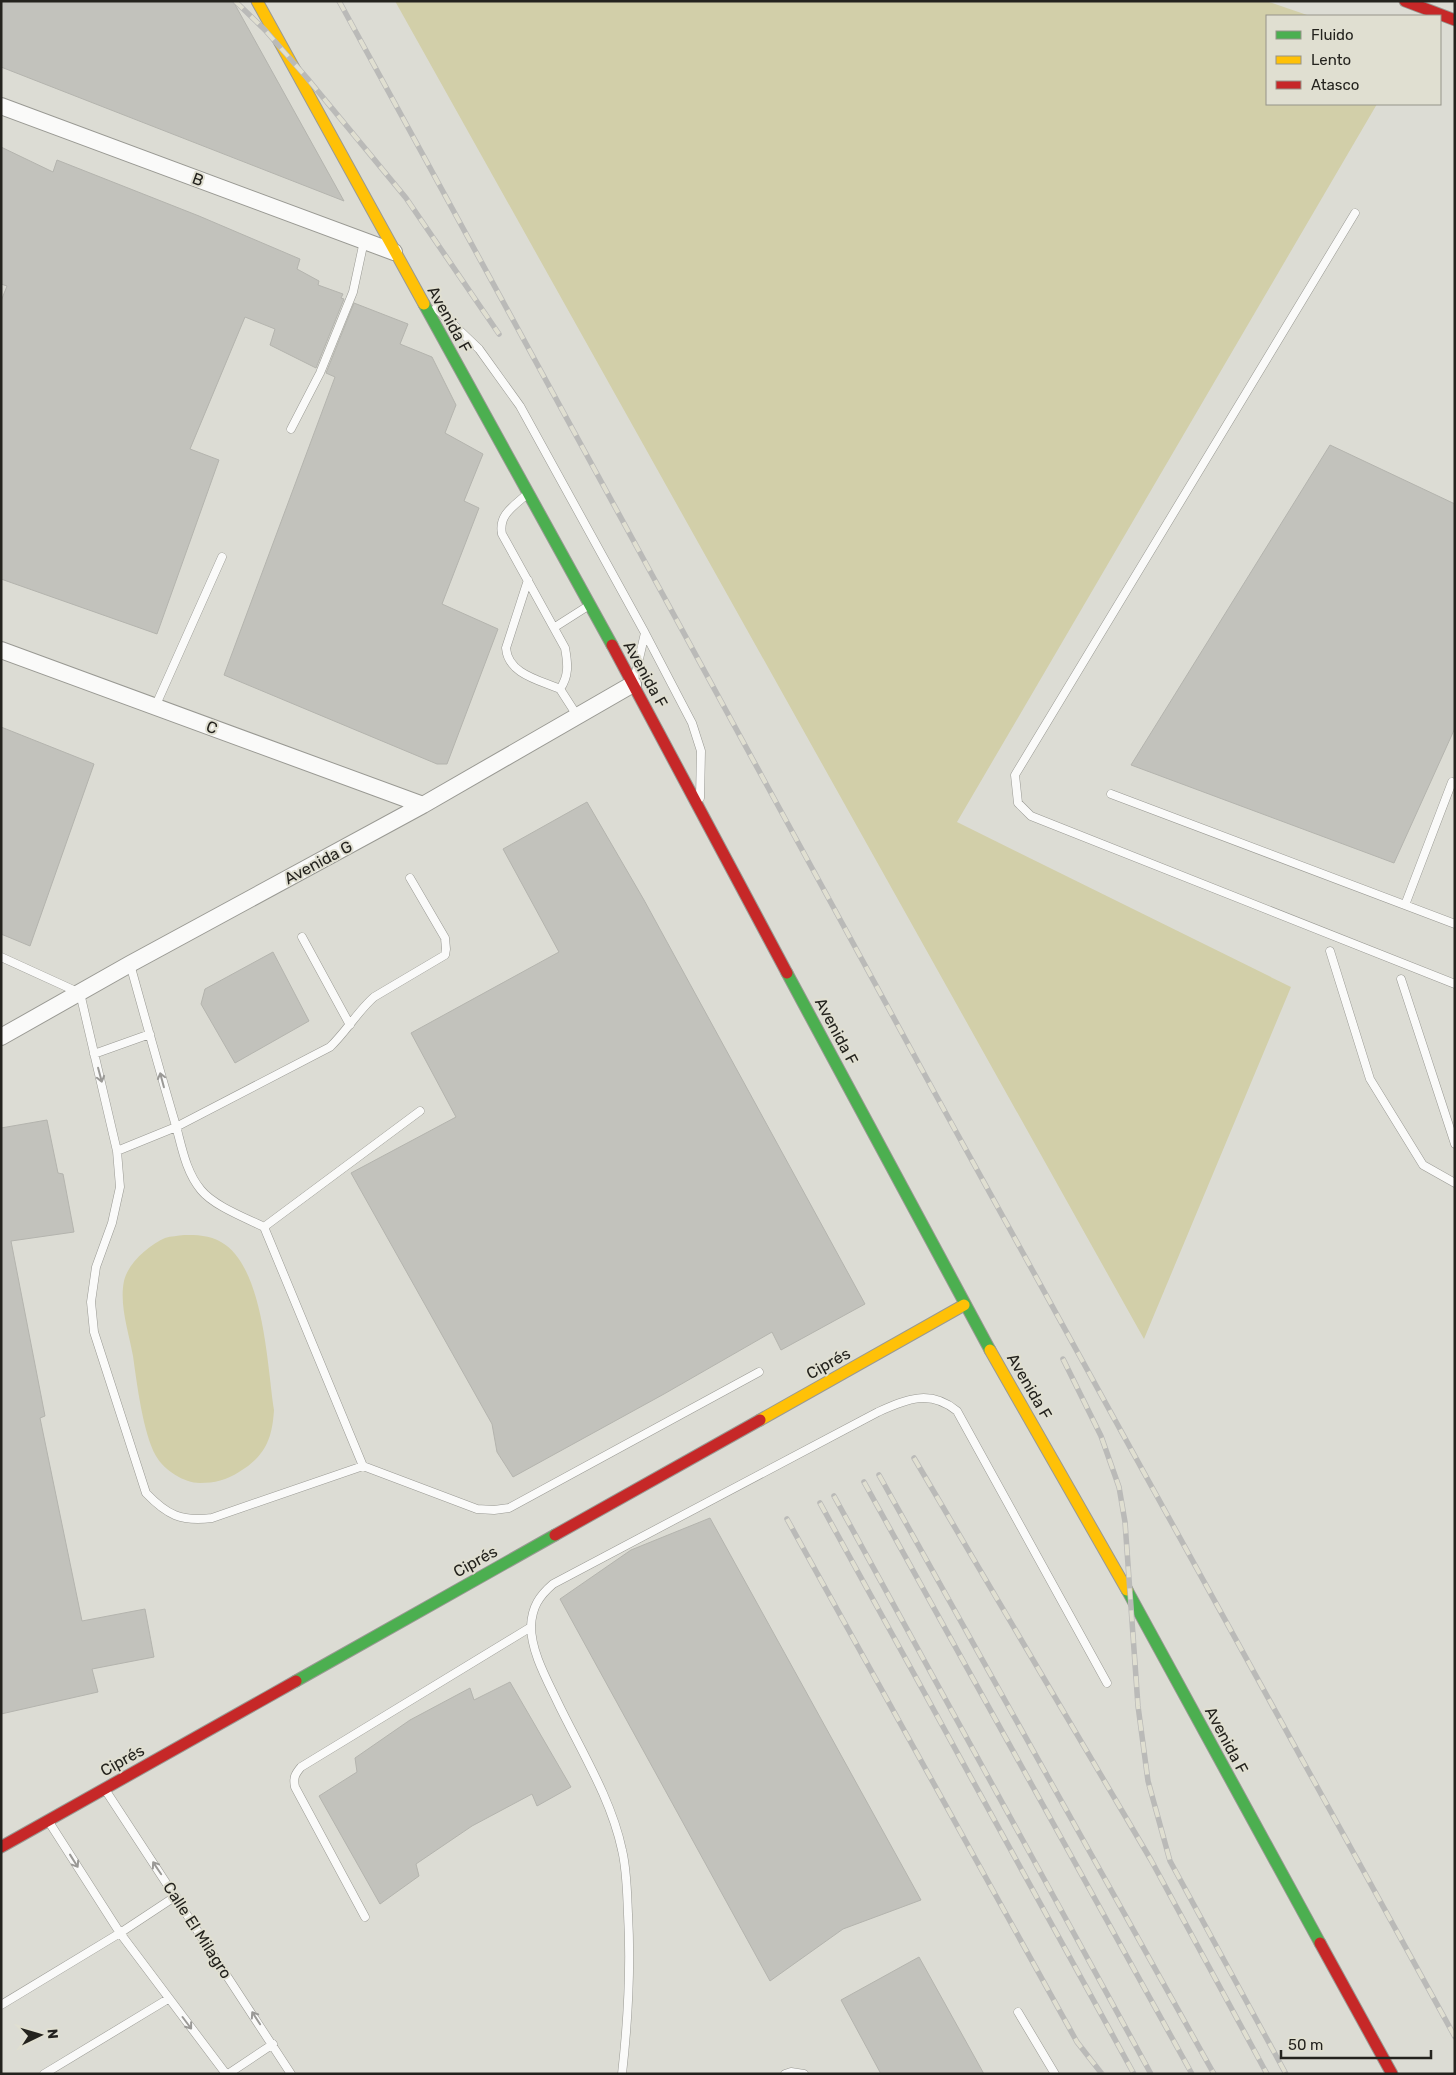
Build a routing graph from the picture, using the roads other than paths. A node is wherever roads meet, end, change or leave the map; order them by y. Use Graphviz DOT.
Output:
graph roads {
  1 [pos="257,1"];
  2 [pos="1399,2"];
  3 [pos="1441,15"];
  4 [pos="1441,15"];
  5 [pos="1455,20"];
  6 [pos="1,106"];
  7 [pos="1355,213"];
  8 [pos="364,241"];
  9 [pos="394,252"];
  10 [pos="414,288"];
  11 [pos="291,429"];
  12 [pos="527,493"];
  13 [pos="222,557"];
  14 [pos="528,580"];
  15 [pos="589,605"];
  16 [pos="555,627"];
  17 [pos="645,633"];
  18 [pos="1,650"];
  19 [pos="633,684"];
  20 [pos="560,689"];
  21 [pos="155,707"];
  22 [pos="578,716"];
  23 [pos="1452,782"];
  24 [pos="1111,794"];
  25 [pos="422,805"];
  26 [pos="698,806"];
  27 [pos="410,878"];
  28 [pos="1405,905"];
  29 [pos="1455,924"];
  30 [pos="302,936"];
  31 [pos="1330,951"];
  32 [pos="1,957"];
  33 [pos="130,964"];
  34 [pos="1401,979"];
  35 [pos="1455,984"];
  36 [pos="80,994"];
  37 [pos="350,1025"];
  38 [pos="150,1034"];
  39 [pos="1,1037"];
  40 [pos="94,1054"];
  41 [pos="420,1111"];
  42 [pos="176,1126"];
  43 [pos="1455,1144"];
  44 [pos="117,1151"];
  45 [pos="1455,1183"];
  46 [pos="264,1227"];
  47 [pos="964,1304"];
  48 [pos="758,1372"];
  49 [pos="363,1466"];
  50 [pos="531,1627"];
  51 [pos="1107,1683"];
  52 [pos="104,1788"];
  53 [pos="48,1820"];
  54 [pos="1,1847"];
  55 [pos="176,1896"];
  56 [pos="365,1918"];
  57 [pos="120,1933"];
  58 [pos="168,1999"];
  59 [pos="1,2005"];
  60 [pos="1018,2012"];
  61 [pos="273,2044"];
  62 [pos="44,2074"];
  63 [pos="227,2074"];
  64 [pos="292,2074"];
  65 [pos="622,2074"];
  66 [pos="785,2074"];
  67 [pos="804,2074"];
  68 [pos="1055,2074"];
  69 [pos="1392,2074"];
  1 -- 9 [label="main road, Avenida F"];
  2 -- 3 [label="main road"];
  4 -- 5 [label="main road"];
  6 -- 8 [label="street, B"];
  7 -- 35 [label="lane"];
  8 -- 9 [label="street, B"];
  8 -- 11 [label="lane"];
  9 -- 10 [label="main road, Avenida F"];
  10 -- 12 [label="main road, Avenida F"];
  10 -- 17 [label="lane"];
  12 -- 14 [label="lane"];
  12 -- 15 [label="main road, Avenida F"];
  13 -- 21 [label="lane"];
  14 -- 16 [label="lane"];
  14 -- 20 [label="lane"];
  15 -- 16 [label="lane"];
  15 -- 19 [label="main road, Avenida F"];
  16 -- 20 [label="lane"];
  17 -- 19 [label="lane"];
  17 -- 26 [label="lane"];
  18 -- 21 [label="street, C"];
  19 -- 22 [label="street, Avenida G"];
  19 -- 26 [label="main road, Avenida F"];
  20 -- 22 [label="lane"];
  21 -- 25 [label="street, C"];
  22 -- 25 [label="street, Avenida G"];
  23 -- 28 [label="lane"];
  24 -- 28 [label="lane"];
  25 -- 33 [label="street, Avenida G"];
  26 -- 47 [label="main road, Avenida F"];
  27 -- 37 [label="lane"];
  28 -- 29 [label="lane"];
  30 -- 37 [label="lane"];
  31 -- 45 [label="lane"];
  32 -- 36 [label="lane"];
  33 -- 36 [label="street, Avenida G"];
  33 -- 38 [label="lane"];
  34 -- 43 [label="lane"];
  36 -- 39 [label="street, Avenida G"];
  36 -- 40 [label="lane"];
  37 -- 42 [label="lane"];
  38 -- 40 [label="lane"];
  42 -- 38 [label="lane, one-way"];
  40 -- 44 [label="lane, one-way"];
  41 -- 46 [label="lane"];
  42 -- 44 [label="lane"];
  42 -- 46 [label="lane"];
  44 -- 49 [label="lane"];
  46 -- 49 [label="lane"];
  47 -- 52 [label="main road, Ciprés"];
  47 -- 69 [label="main road, Avenida F"];
  48 -- 49 [label="lane"];
  50 -- 51 [label="lane"];
  50 -- 56 [label="lane"];
  50 -- 65 [label="lane"];
  52 -- 53 [label="main road, Ciprés"];
  55 -- 52 [label="lane, Calle El Milagro, one-way"];
  53 -- 54 [label="main road, Ciprés"];
  53 -- 57 [label="lane, one-way"];
  55 -- 57 [label="lane"];
  61 -- 55 [label="lane, Calle El Milagro, one-way"];
  57 -- 58 [label="lane"];
  57 -- 59 [label="lane"];
  58 -- 62 [label="lane"];
  58 -- 63 [label="lane, one-way"];
  60 -- 68 [label="lane"];
  61 -- 63 [label="lane"];
  61 -- 64 [label="lane, Calle El Milagro"];
  66 -- 67 [label="lane"];
}
